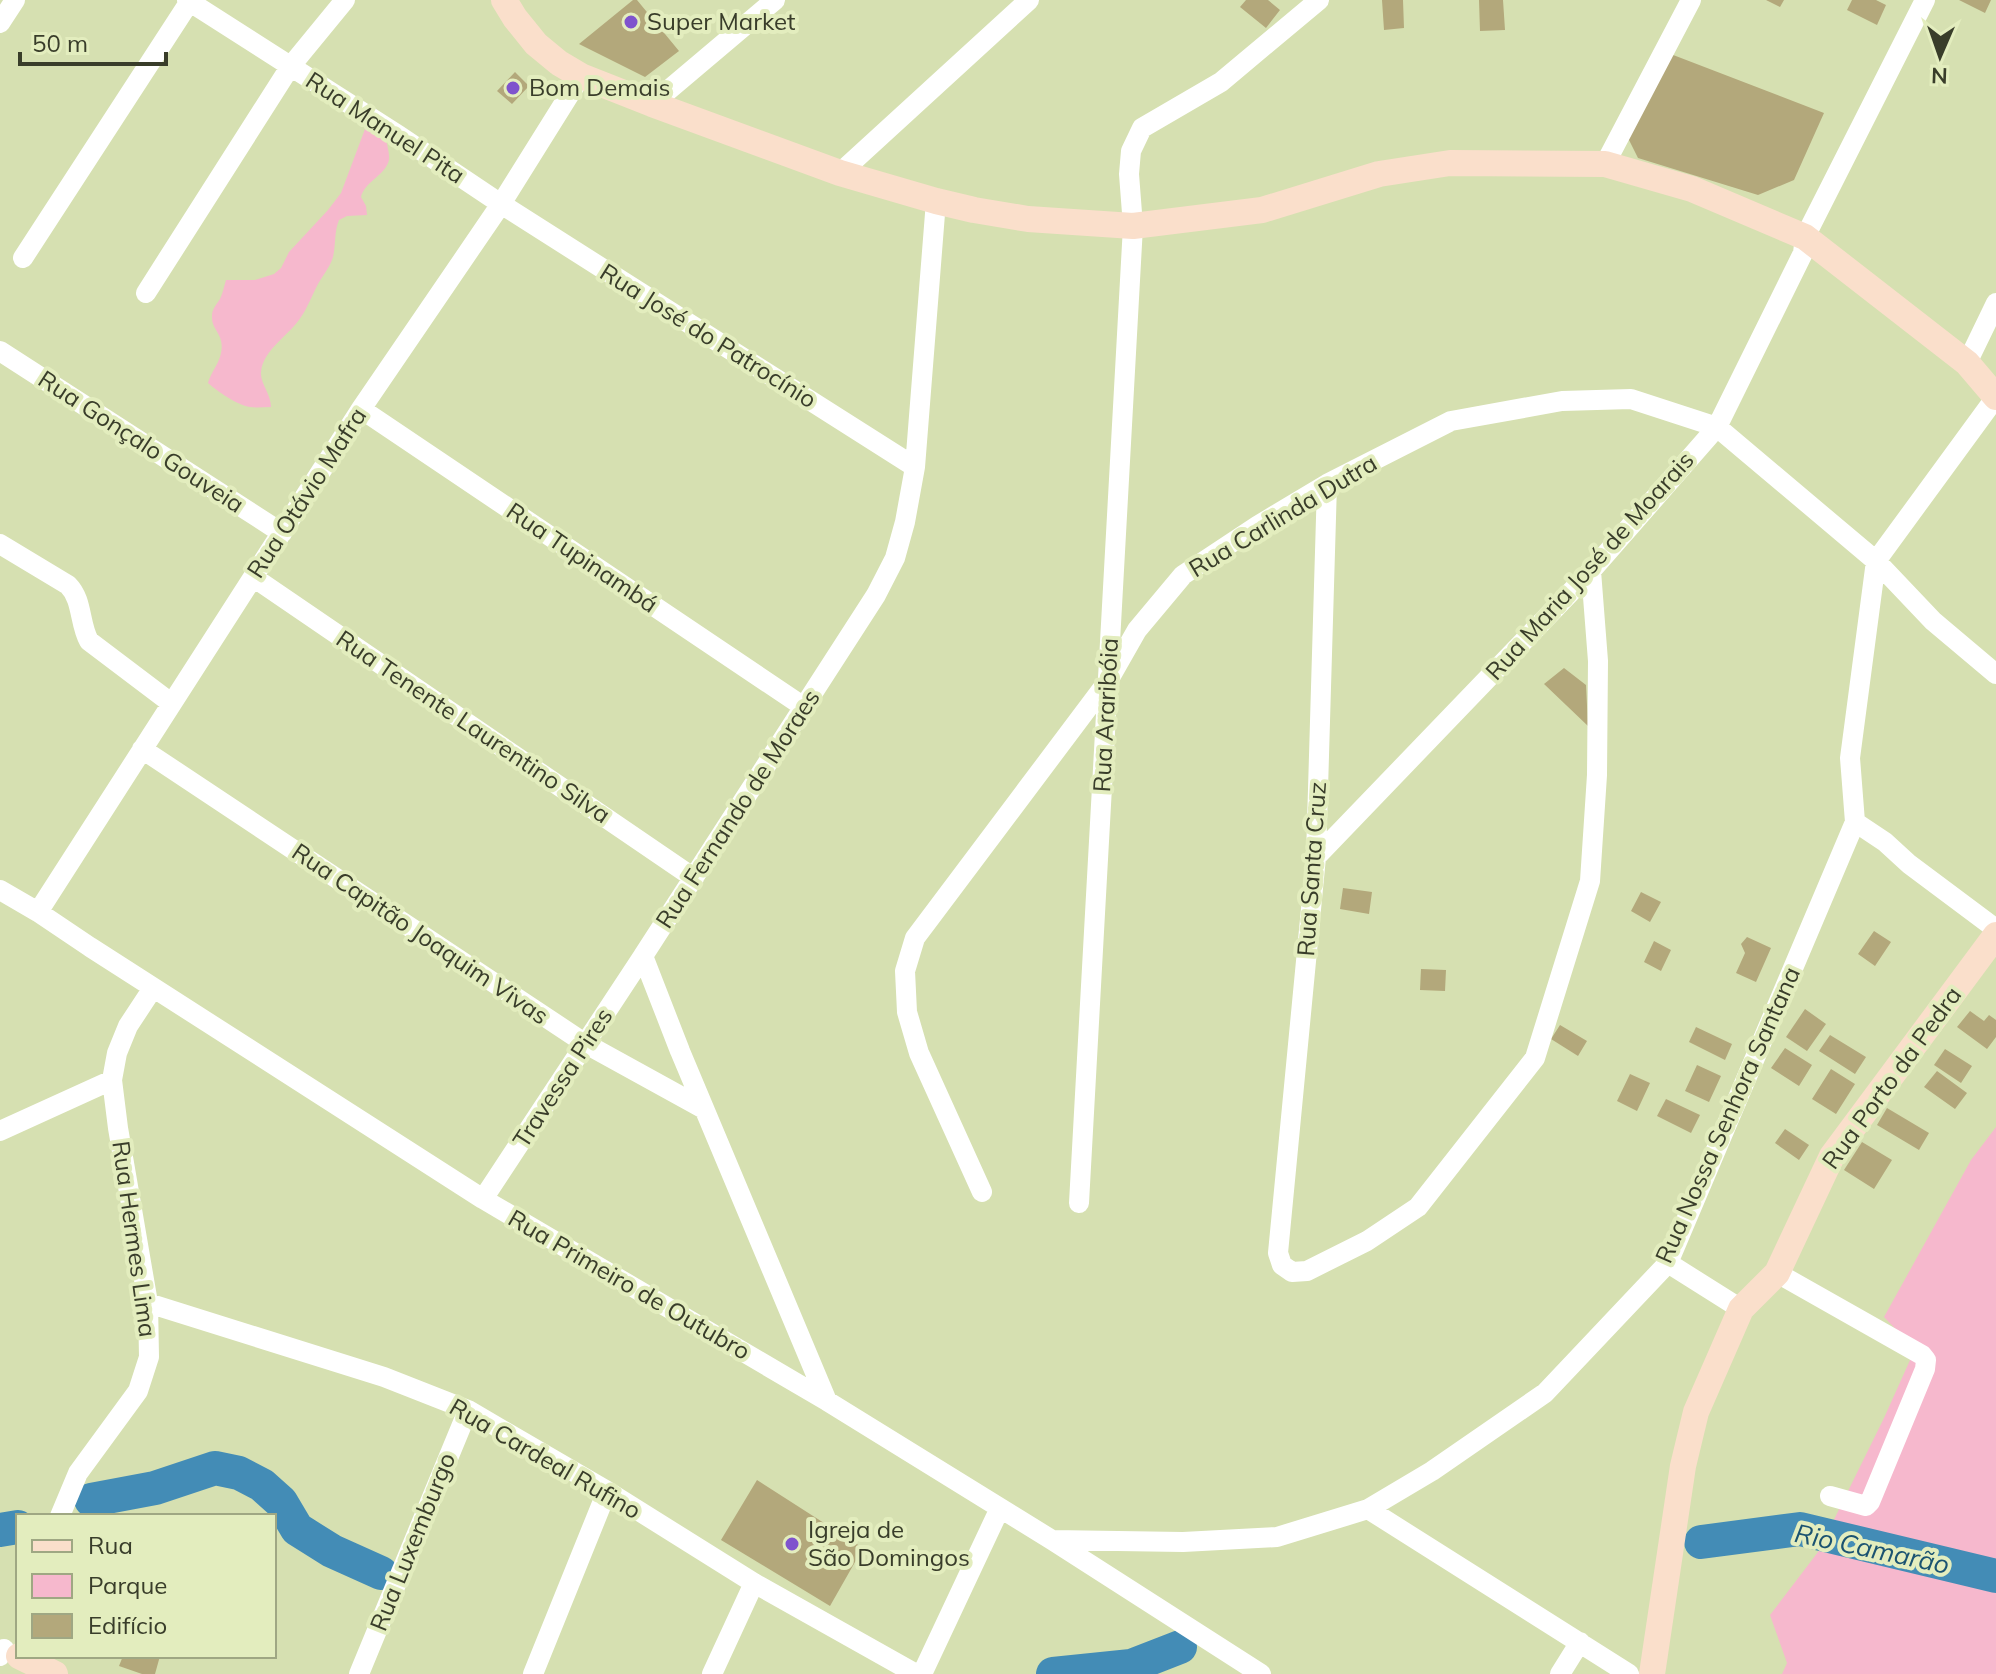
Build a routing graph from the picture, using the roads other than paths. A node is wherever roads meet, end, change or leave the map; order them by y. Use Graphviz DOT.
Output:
graph roads {
  1 [pos="15,0"];
  2 [pos="345,0"];
  3 [pos="504,0"];
  4 [pos="775,0"];
  5 [pos="1029,0"];
  6 [pos="1319,0"];
  7 [pos="1691,0"];
  8 [pos="1925,0"];
  9 [pos="188,1"];
  10 [pos="0,23"];
  11 [pos="290,67"];
  12 [pos="581,76"];
  13 [pos="652,104"];
  14 [pos="1605,164"];
  15 [pos="840,173"];
  16 [pos="936,201"];
  17 [pos="501,204"];
  18 [pos="1133,226"];
  19 [pos="1805,237"];
  20 [pos="23,258"];
  21 [pos="146,293"];
  22 [pos="1996,303"];
  23 [pos="0,351"];
  24 [pos="1967,363"];
  25 [pos="1996,397"];
  26 [pos="361,409"];
  27 [pos="1717,427"];
  28 [pos="915,467"];
  29 [pos="1327,484"];
  30 [pos="282,533"];
  31 [pos="0,544"];
  32 [pos="1876,561"];
  33 [pos="1591,571"];
  34 [pos="253,577"];
  35 [pos="1996,674"];
  36 [pos="1108,681"];
  37 [pos="171,703"];
  38 [pos="804,707"];
  39 [pos="142,749"];
  40 [pos="1855,822"];
  41 [pos="1316,857"];
  42 [pos="694,878"];
  43 [pos="0,890"];
  44 [pos="38,912"];
  45 [pos="1996,932"];
  46 [pos="643,956"];
  47 [pos="153,988"];
  48 [pos="586,1044"];
  49 [pos="112,1080"];
  50 [pos="704,1109"];
  51 [pos="0,1131"];
  52 [pos="982,1192"];
  53 [pos="483,1199"];
  54 [pos="1079,1203"];
  55 [pos="1668,1263"];
  56 [pos="1777,1273"];
  57 [pos="148,1303"];
  58 [pos="1741,1309"];
  59 [pos="827,1401"];
  60 [pos="468,1410"];
  61 [pos="607,1491"];
  62 [pos="1830,1496"];
  63 [pos="1000,1508"];
  64 [pos="1368,1509"];
  65 [pos="61,1514"];
  66 [pos="1052,1540"];
  67 [pos="754,1583"];
  68 [pos="1580,1642"];
  69 [pos="21,1658"];
  70 [pos="55,1674"];
  71 [pos="359,1674"];
  72 [pos="533,1674"];
  73 [pos="712,1674"];
  74 [pos="919,1674"];
  75 [pos="1261,1674"];
  76 [pos="1560,1674"];
  77 [pos="1629,1674"];
  78 [pos="1652,1674"];
  1 -- 10 [label="street"];
  2 -- 11 [label="street"];
  3 -- 12 [label="main road"];
  4 -- 13 [label="street"];
  5 -- 15 [label="street"];
  6 -- 18 [label="street, Rua Araribóia"];
  7 -- 14 [label="street"];
  8 -- 19 [label="street, Rua Maria José de Moarais"];
  9 -- 11 [label="street, Rua Manuel Pita"];
  9 -- 20 [label="street"];
  11 -- 17 [label="street, Rua Manuel Pita"];
  11 -- 21 [label="street"];
  12 -- 13 [label="main road"];
  12 -- 17 [label="street, Rua Otávio Mafra"];
  13 -- 15 [label="main road"];
  14 -- 18 [label="main road"];
  14 -- 19 [label="main road"];
  15 -- 16 [label="main road"];
  16 -- 18 [label="main road"];
  16 -- 28 [label="street, Rua Fernando de Moraes"];
  17 -- 26 [label="street, Rua Otávio Mafra"];
  17 -- 28 [label="street, Rua José do Patrocínio"];
  18 -- 36 [label="street, Rua Araribóia"];
  19 -- 24 [label="main road"];
  19 -- 27 [label="street, Rua Maria José de Moarais"];
  22 -- 24 [label="street"];
  23 -- 30 [label="street, Rua Gonçalo Gouveia"];
  24 -- 25 [label="main road"];
  25 -- 32 [label="street"];
  26 -- 30 [label="street, Rua Otávio Mafra"];
  26 -- 38 [label="street, Rua Tupinambá"];
  27 -- 29 [label="street, Rua Carlinda Dutra"];
  27 -- 32 [label="street, Rua Carlinda Dutra"];
  27 -- 33 [label="street, Rua Maria José de Moarais"];
  28 -- 38 [label="street, Rua Fernando de Moraes"];
  29 -- 36 [label="street, Rua Carlinda Dutra"];
  29 -- 41 [label="street, Rua Santa Cruz"];
  30 -- 34 [label="street, Rua Otávio Mafra"];
  31 -- 37 [label="street"];
  32 -- 35 [label="street, Rua Carlinda Dutra"];
  32 -- 40 [label="street, Rua Nossa Senhora Santana"];
  33 -- 41 [label="street, Rua Maria José de Moarais"];
  33 -- 41 [label="street, Rua Santa Cruz"];
  34 -- 37 [label="street, Rua Otávio Mafra"];
  34 -- 42 [label="street, Rua Tenente Laurentino Silva"];
  36 -- 52 [label="street, Rua Carlinda Dutra"];
  36 -- 54 [label="street, Rua Araribóia"];
  37 -- 39 [label="street, Rua Otávio Mafra"];
  38 -- 42 [label="street, Rua Fernando de Moraes"];
  39 -- 44 [label="street, Rua Otávio Mafra"];
  39 -- 48 [label="street, Rua Capitão Joaquim Vivas"];
  40 -- 45 [label="street"];
  40 -- 55 [label="street, Rua Nossa Senhora Santana"];
  42 -- 46 [label="street, Rua Fernando de Moraes"];
  43 -- 44 [label="street, Rua Primeiro de Outubro"];
  44 -- 47 [label="street, Rua Primeiro de Outubro"];
  45 -- 56 [label="main road, Rua Porto da Pedra"];
  46 -- 48 [label="street, Travessa Pires"];
  46 -- 50 [label="street, Rua Fernando de Moraes"];
  47 -- 49 [label="street, Rua Hermes Lima"];
  47 -- 53 [label="street, Rua Primeiro de Outubro"];
  48 -- 50 [label="street, Rua Capitão Joaquim Vivas"];
  48 -- 53 [label="street, Travessa Pires"];
  49 -- 51 [label="street"];
  49 -- 57 [label="street, Rua Hermes Lima"];
  50 -- 59 [label="street, Rua Fernando de Moraes"];
  53 -- 59 [label="street, Rua Primeiro de Outubro"];
  55 -- 58 [label="street"];
  55 -- 64 [label="street, Rua Nossa Senhora Santana"];
  56 -- 58 [label="main road, Rua Porto da Pedra"];
  56 -- 62 [label="street"];
  57 -- 60 [label="street, Rua Cardeal Rufino"];
  57 -- 65 [label="street, Rua Hermes Lima"];
  58 -- 78 [label="main road, Rua Porto da Pedra"];
  59 -- 63 [label="street, Rua Primeiro de Outubro"];
  60 -- 61 [label="street, Rua Cardeal Rufino"];
  60 -- 71 [label="street, Rua Luxemburgo"];
  61 -- 67 [label="street, Rua Cardeal Rufino"];
  61 -- 72 [label="street"];
  63 -- 66 [label="street, Rua Primeiro de Outubro"];
  63 -- 74 [label="street"];
  64 -- 66 [label="street, Rua Nossa Senhora Santana"];
  64 -- 68 [label="street"];
  66 -- 75 [label="street, Rua Primeiro de Outubro"];
  67 -- 73 [label="street"];
  67 -- 74 [label="street, Rua Cardeal Rufino"];
  68 -- 76 [label="street"];
  68 -- 77 [label="street"];
  69 -- 70 [label="main road"];
}
